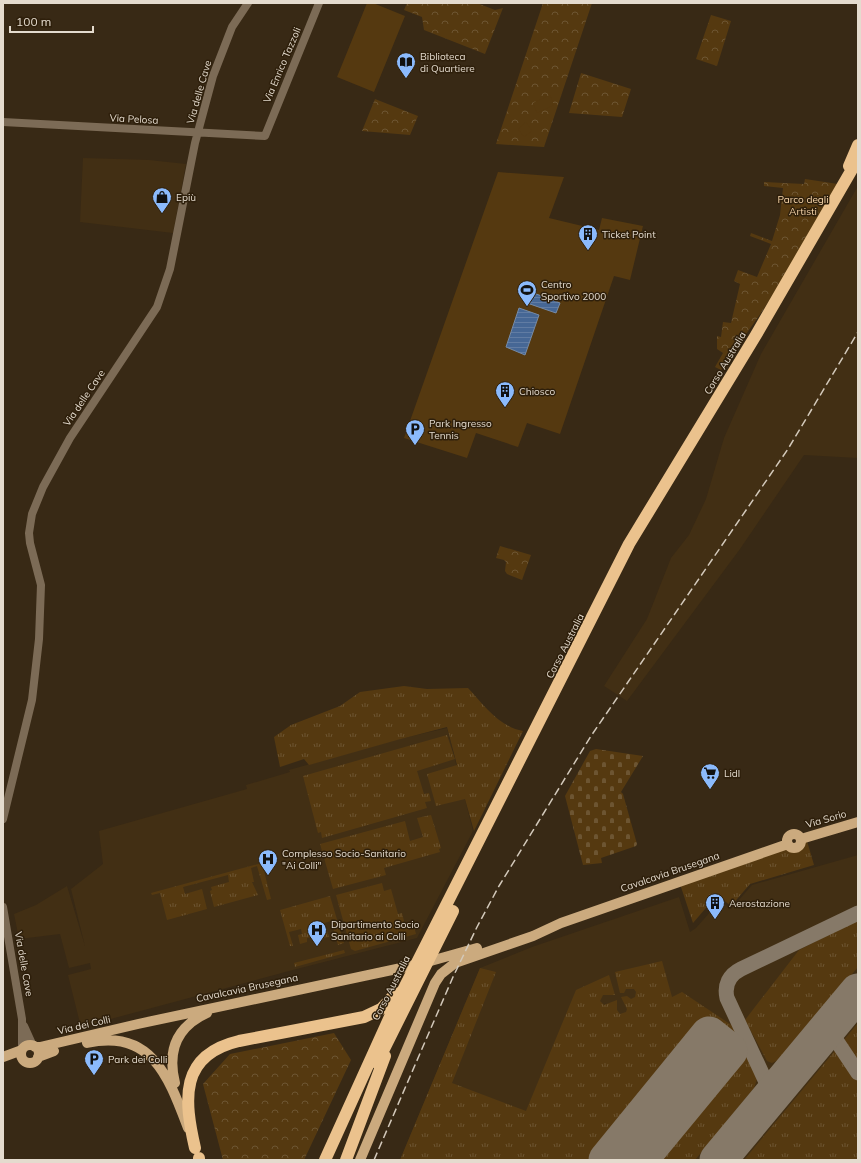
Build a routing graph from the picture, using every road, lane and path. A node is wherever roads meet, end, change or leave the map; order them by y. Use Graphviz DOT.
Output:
graph roads {
  1 [pos="248,3"];
  2 [pos="319,3"];
  3 [pos="3,122"];
  4 [pos="198,132"];
  5 [pos="265,136"];
  6 [pos="858,145"];
  7 [pos="858,159"];
  8 [pos="858,174"];
  9 [pos="835,198"];
  10 [pos="3,819"];
  11 [pos="858,822"];
  12 [pos="788,844"];
  13 [pos="3,906"];
  14 [pos="431,936"];
  15 [pos="457,958"];
  16 [pos="408,969"];
  17 [pos="432,990"];
  18 [pos="261,997"];
  19 [pos="399,1019"];
  20 [pos="138,1024"];
  21 [pos="23,1026"];
  22 [pos="34,1046"];
  23 [pos="22,1053"];
  24 [pos="3,1057"];
  25 [pos="38,1057"];
  26 [pos="182,1112"];
  27 [pos="198,1157"];
  28 [pos="325,1160"];
  29 [pos="332,1160"];
  30 [pos="346,1160"];
  31 [pos="360,1160"];
  1 -- 4 [label="street, Via delle Cave"];
  2 -- 5 [label="street, Via Enrico Tazzoli"];
  3 -- 4 [label="street, Via Pelosa"];
  4 -- 5 [label="street, Via Pelosa"];
  4 -- 10 [label="street, Via delle Cave"];
  6 -- 9 [label="highway"];
  7 -- 9 [label="highway, Corso Australia"];
  8 -- 19 [label="highway, Corso Australia"];
  9 -- 14 [label="highway, Corso Australia"];
  11 -- 12 [label="main road, Via Sorio"];
  12 -- 15 [label="main road, Cavalcavia Brusegana"];
  13 -- 21 [label="street, Via delle Cave"];
  14 -- 27 [label="highway"];
  14 -- 28 [label="highway, Corso Australia"];
  15 -- 16 [label="main road, Cavalcavia Brusegana"];
  15 -- 17 [label="main road, Cavalcavia Brusegana"];
  16 -- 17 [label="main road, Cavalcavia Brusegana"];
  16 -- 18 [label="main road, Cavalcavia Brusegana"];
  17 -- 31 [label="main road, Cavalcavia Brusegana"];
  18 -- 20 [label="main road, Cavalcavia Brusegana"];
  18 -- 26 [label="main road"];
  19 -- 29 [label="highway, Corso Australia"];
  19 -- 30 [label="highway"];
  20 -- 22 [label="main road, Via dei Colli"];
  21 -- 22 [label="street, Via delle Cave"];
  21 -- 23 [label="street, Via delle Cave"];
  22 -- 23 [label="main road, Via dei Colli"];
  22 -- 25 [label="main road"];
  23 -- 24 [label="main road, Via dei Colli"];
  23 -- 25 [label="main road, Via dei Colli"];
  25 -- 26 [label="main road, Via dei Colli"];
  26 -- 27 [label="main road"];
}
